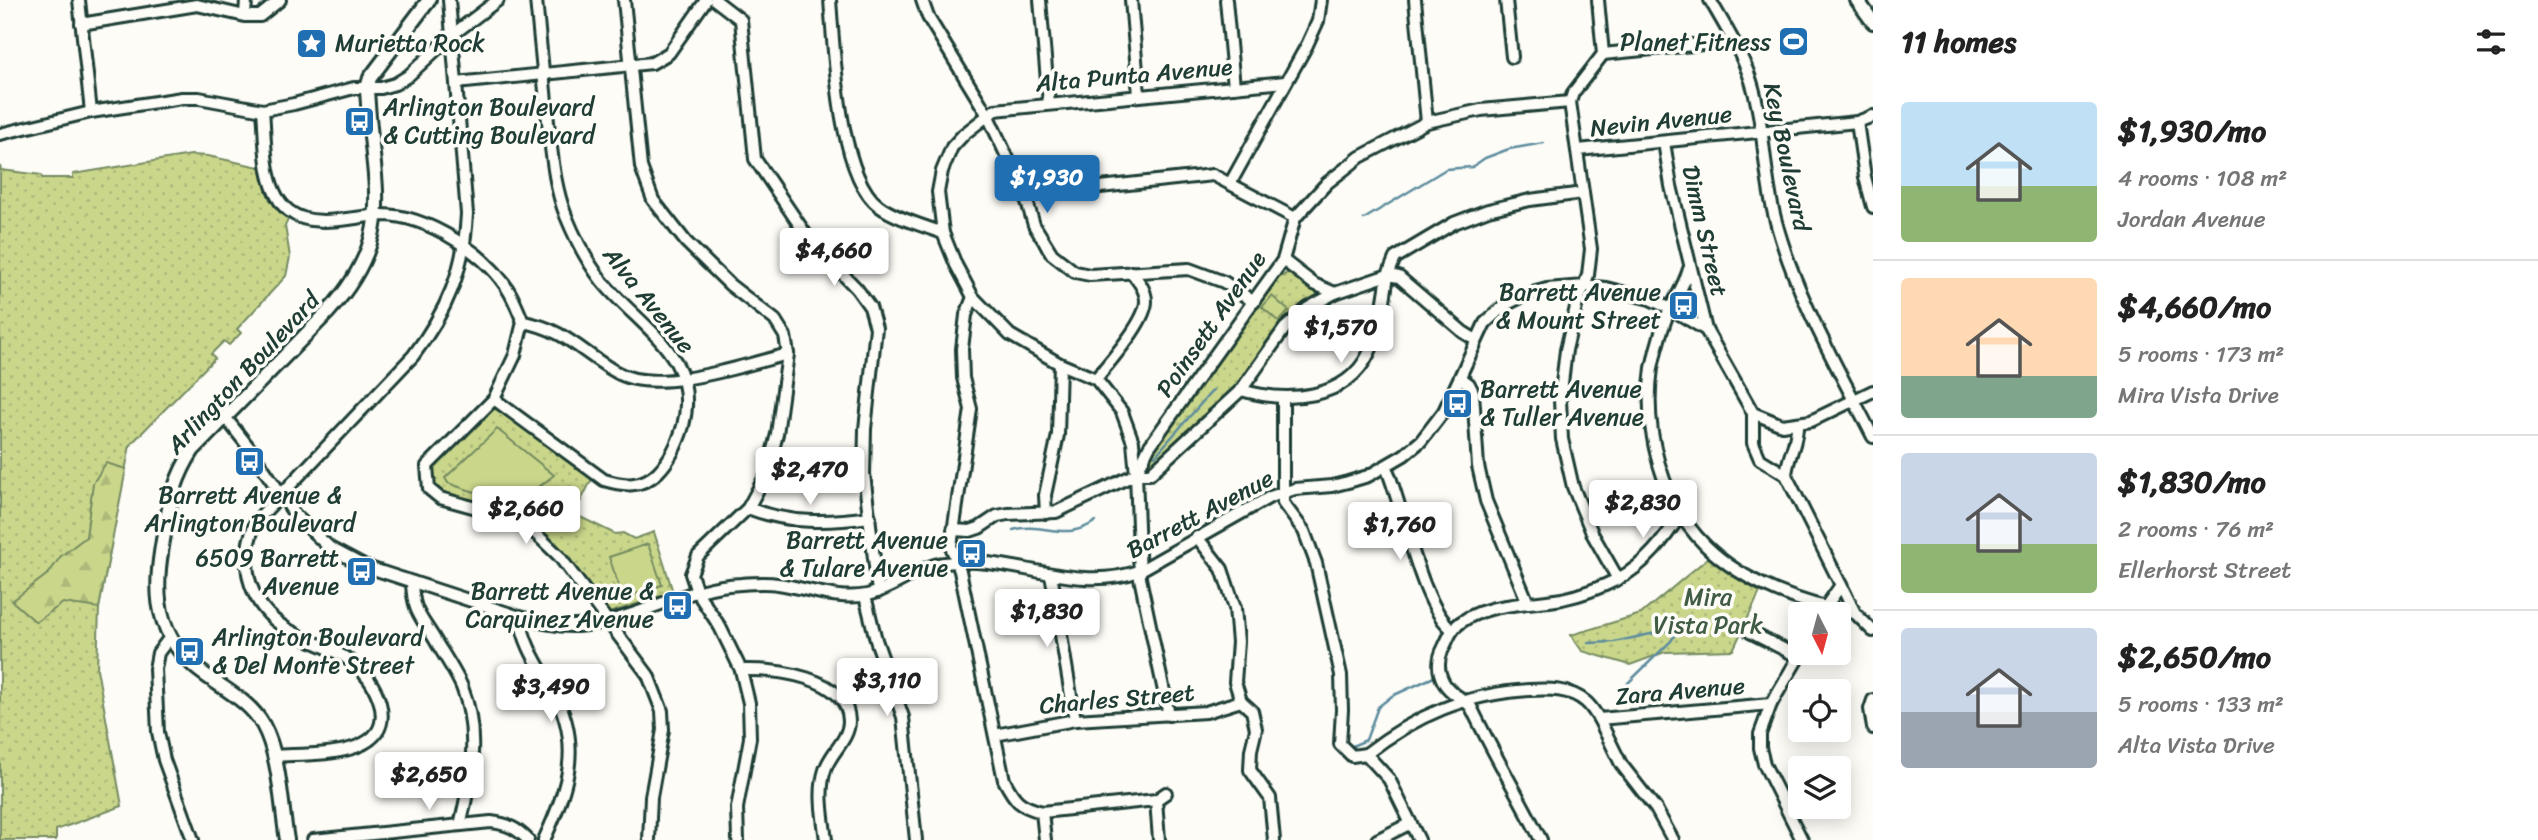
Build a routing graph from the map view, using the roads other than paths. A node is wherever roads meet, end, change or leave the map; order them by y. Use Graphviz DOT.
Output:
graph roads {
  1 [pos="79,0"];
  2 [pos="246,0"];
  3 [pos="280,0"];
  4 [pos="429,0"];
  5 [pos="449,0"];
  6 [pos="498,0"];
  7 [pos="536,0"];
  8 [pos="624,0"];
  9 [pos="706,0"];
  10 [pos="715,0"];
  11 [pos="830,0"];
  12 [pos="922,0"];
  13 [pos="1040,0"];
  14 [pos="1130,0"];
  15 [pos="1226,0"];
  16 [pos="1321,0"];
  17 [pos="1415,0"];
  18 [pos="1506,0"];
  19 [pos="1598,0"];
  20 [pos="1710,0"];
  21 [pos="1857,0"];
  22 [pos="245,16"];
  23 [pos="1873,22"];
  24 [pos="81,23"];
  25 [pos="452,35"];
  26 [pos="1733,41"];
  27 [pos="1603,54"];
  28 [pos="1511,57"];
  29 [pos="631,65"];
  30 [pos="543,73"];
  31 [pos="1285,82"];
  32 [pos="456,83"];
  33 [pos="1234,87"];
  34 [pos="367,88"];
  35 [pos="1139,95"];
  36 [pos="1570,102"];
  37 [pos="1049,104"];
  38 [pos="263,110"];
  39 [pos="91,112"];
  40 [pos="987,114"];
  41 [pos="1873,116"];
  42 [pos="1427,122"];
  43 [pos="1857,122"];
  44 [pos="1761,132"];
  45 [pos="0,134"];
  46 [pos="1664,142"];
  47 [pos="1578,150"];
  48 [pos="1231,182"];
  49 [pos="1583,193"];
  50 [pos="1025,195"];
  51 [pos="1873,207"];
  52 [pos="376,216"];
  53 [pos="1295,218"];
  54 [pos="943,233"];
  55 [pos="465,246"];
  56 [pos="1283,260"];
  57 [pos="1689,269"];
  58 [pos="1131,272"];
  59 [pos="1388,275"];
  60 [pos="1584,286"];
  61 [pos="1335,293"];
  62 [pos="973,297"];
  63 [pos="1254,302"];
  64 [pos="1671,309"];
  65 [pos="523,322"];
  66 [pos="1706,330"];
  67 [pos="1476,340"];
  68 [pos="788,354"];
  69 [pos="1060,364"];
  70 [pos="1461,378"];
  71 [pos="685,379"];
  72 [pos="1096,379"];
  73 [pos="1241,390"];
  74 [pos="1873,391"];
  75 [pos="1283,397"];
  76 [pos="494,399"];
  77 [pos="1854,400"];
  78 [pos="1754,412"];
  79 [pos="225,417"];
  80 [pos="1797,425"];
  81 [pos="1873,437"];
  82 [pos="1386,467"];
  83 [pos="1136,474"];
  84 [pos="1786,475"];
  85 [pos="1283,491"];
  86 [pos="280,493"];
  87 [pos="748,509"];
  88 [pos="1046,513"];
  89 [pos="1681,514"];
  90 [pos="870,517"];
  91 [pos="953,530"];
  92 [pos="1197,537"];
  93 [pos="956,562"];
  94 [pos="1139,571"];
  95 [pos="1051,574"];
  96 [pos="1618,579"];
  97 [pos="412,582"];
  98 [pos="1841,585"];
  99 [pos="697,592"];
  100 [pos="878,592"];
  101 [pos="865,596"];
  102 [pos="1802,602"];
  103 [pos="1829,602"];
  104 [pos="1528,603"];
  105 [pos="1852,613"];
  106 [pos="1855,613"];
  107 [pos="520,617"];
  108 [pos="608,621"];
  109 [pos="1452,630"];
  110 [pos="1873,631"];
  111 [pos="1750,632"];
  112 [pos="170,638"];
  113 [pos="1788,649"];
  114 [pos="1794,665"];
  115 [pos="741,670"];
  116 [pos="1464,700"];
  117 [pos="1873,700"];
  118 [pos="1241,701"];
  119 [pos="1771,704"];
  120 [pos="1169,715"];
  121 [pos="1599,719"];
  122 [pos="1075,720"];
  123 [pos="1873,729"];
  124 [pos="995,735"];
  125 [pos="1366,754"];
  126 [pos="274,756"];
  127 [pos="1166,793"];
  128 [pos="1156,800"];
  129 [pos="1042,812"];
  130 [pos="1411,823"];
  131 [pos="460,825"];
  132 [pos="193,840"];
  133 [pos="286,840"];
  134 [pos="313,840"];
  135 [pos="528,840"];
  136 [pos="544,840"];
  137 [pos="649,840"];
  138 [pos="738,840"];
  139 [pos="825,840"];
  140 [pos="916,840"];
  141 [pos="1045,840"];
  142 [pos="1159,840"];
  143 [pos="1274,840"];
  144 [pos="1377,840"];
  145 [pos="1419,840"];
  146 [pos="1541,840"];
  147 [pos="1673,840"];
  148 [pos="1802,840"];
  1 -- 24 [label="street"];
  2 -- 22 [label="street"];
  3 -- 22 [label="street"];
  4 -- 34 [label="main road"];
  5 -- 25 [label="street"];
  6 -- 25 [label="street"];
  7 -- 30 [label="street, Alva Avenue"];
  8 -- 29 [label="street"];
  9 -- 29 [label="street"];
  10 -- 90 [label="street"];
  11 -- 54 [label="street"];
  12 -- 40 [label="street"];
  13 -- 37 [label="street"];
  14 -- 35 [label="street"];
  15 -- 33 [label="street"];
  16 -- 31 [label="street"];
  17 -- 42 [label="street"];
  18 -- 28 [label="street"];
  19 -- 27 [label="street"];
  20 -- 26 [label="street, Key Boulevard"];
  21 -- 23 [label="main road"];
  22 -- 24 [label="street"];
  24 -- 39 [label="street"];
  25 -- 32 [label="street"];
  25 -- 34 [label="street"];
  26 -- 27 [label="street"];
  26 -- 44 [label="street, Key Boulevard"];
  27 -- 36 [label="street"];
  29 -- 30 [label="street"];
  29 -- 68 [label="street"];
  30 -- 32 [label="street"];
  30 -- 71 [label="street, Alva Avenue"];
  31 -- 33 [label="street, Alta Punta Avenue"];
  31 -- 48 [label="street"];
  32 -- 55 [label="street"];
  33 -- 35 [label="street, Alta Punta Avenue"];
  34 -- 38 [label="street"];
  34 -- 52 [label="main road, Arlington Boulevard"];
  35 -- 37 [label="street, Alta Punta Avenue"];
  36 -- 42 [label="street, Poinsett Avenue"];
  36 -- 47 [label="street"];
  37 -- 40 [label="street, Alta Punta Avenue"];
  38 -- 39 [label="street"];
  38 -- 52 [label="street"];
  39 -- 45 [label="street"];
  40 -- 50 [label="street"];
  40 -- 54 [label="street"];
  41 -- 43 [label="street, Nevin Avenue"];
  42 -- 53 [label="street, Poinsett Avenue"];
  43 -- 44 [label="street, Nevin Avenue"];
  43 -- 51 [label="street"];
  44 -- 46 [label="street, Nevin Avenue"];
  44 -- 77 [label="street, Key Boulevard"];
  46 -- 47 [label="street, Nevin Avenue"];
  46 -- 57 [label="street, Dimm Street"];
  47 -- 49 [label="street"];
  48 -- 50 [label="street"];
  48 -- 53 [label="street"];
  49 -- 59 [label="street"];
  49 -- 60 [label="street"];
  50 -- 58 [label="street"];
  52 -- 55 [label="street"];
  52 -- 79 [label="main road, Arlington Boulevard"];
  53 -- 56 [label="street, Poinsett Avenue"];
  54 -- 62 [label="street"];
  55 -- 65 [label="street"];
  55 -- 86 [label="street"];
  56 -- 61 [label="street"];
  56 -- 63 [label="street, Poinsett Avenue"];
  57 -- 64 [label="street"];
  57 -- 66 [label="street, Dimm Street"];
  58 -- 63 [label="street"];
  58 -- 72 [label="street"];
  59 -- 61 [label="street"];
  59 -- 67 [label="street"];
  59 -- 75 [label="street"];
  60 -- 64 [label="street, Barrett Avenue"];
  60 -- 67 [label="street, Barrett Avenue"];
  60 -- 96 [label="street"];
  61 -- 73 [label="street"];
  62 -- 69 [label="street"];
  62 -- 91 [label="street"];
  63 -- 83 [label="street, Poinsett Avenue"];
  64 -- 66 [label="street, Barrett Avenue"];
  64 -- 89 [label="street"];
  65 -- 71 [label="street"];
  65 -- 76 [label="street"];
  66 -- 78 [label="street, Barrett Avenue"];
  67 -- 70 [label="street, Barrett Avenue"];
  68 -- 71 [label="street"];
  68 -- 87 [label="street"];
  69 -- 72 [label="street"];
  69 -- 88 [label="street"];
  70 -- 82 [label="street, Barrett Avenue"];
  70 -- 104 [label="street"];
  71 -- 76 [label="street, Alva Avenue"];
  72 -- 83 [label="street"];
  73 -- 75 [label="street"];
  73 -- 83 [label="street"];
  74 -- 77 [label="street"];
  75 -- 85 [label="street"];
  76 -- 108 [label="street"];
  77 -- 80 [label="street"];
  77 -- 81 [label="street, Key Boulevard"];
  78 -- 80 [label="street"];
  78 -- 84 [label="street"];
  79 -- 86 [label="street, Barrett Avenue"];
  79 -- 112 [label="main road, Arlington Boulevard"];
  80 -- 84 [label="street"];
  82 -- 85 [label="street, Barrett Avenue"];
  82 -- 109 [label="street"];
  83 -- 88 [label="street"];
  83 -- 94 [label="street"];
  84 -- 98 [label="street"];
  85 -- 92 [label="street, Barrett Avenue"];
  85 -- 125 [label="street"];
  86 -- 97 [label="street, Barrett Avenue"];
  86 -- 126 [label="street"];
  87 -- 90 [label="street"];
  87 -- 99 [label="street"];
  88 -- 91 [label="street"];
  89 -- 96 [label="street"];
  89 -- 102 [label="street"];
  90 -- 100 [label="street"];
  91 -- 93 [label="street"];
  92 -- 94 [label="street, Barrett Avenue"];
  92 -- 118 [label="street"];
  93 -- 95 [label="street, Barrett Avenue"];
  93 -- 100 [label="street, Barrett Avenue"];
  93 -- 124 [label="street"];
  94 -- 95 [label="street, Barrett Avenue"];
  94 -- 120 [label="street"];
  95 -- 122 [label="street"];
  96 -- 104 [label="street"];
  97 -- 107 [label="street, Barrett Avenue"];
  97 -- 131 [label="street"];
  98 -- 103 [label="street"];
  98 -- 106 [label="street"];
  99 -- 101 [label="street, Barrett Avenue"];
  99 -- 108 [label="street, Barrett Avenue"];
  99 -- 115 [label="street"];
  100 -- 101 [label="street, Barrett Avenue"];
  101 -- 140 [label="street"];
  104 -- 109 [label="street"];
  105 -- 106 [label="street"];
  106 -- 110 [label="street"];
  107 -- 108 [label="street, Barrett Avenue"];
  107 -- 136 [label="street"];
  108 -- 137 [label="street"];
  109 -- 116 [label="street"];
  111 -- 113 [label="street"];
  112 -- 126 [label="main road, Arlington Boulevard"];
  112 -- 132 [label="street"];
  114 -- 119 [label="street"];
  115 -- 138 [label="street"];
  115 -- 139 [label="street"];
  116 -- 121 [label="street, Zara Avenue"];
  116 -- 125 [label="street, Zara Avenue"];
  116 -- 146 [label="street"];
  117 -- 123 [label="street"];
  118 -- 120 [label="street, Charles Street"];
  118 -- 143 [label="street"];
  119 -- 121 [label="street, Zara Avenue"];
  119 -- 148 [label="street"];
  120 -- 122 [label="street, Charles Street"];
  121 -- 147 [label="street"];
  122 -- 124 [label="street, Charles Street"];
  124 -- 129 [label="street"];
  125 -- 130 [label="street"];
  126 -- 133 [label="main road, Arlington Boulevard"];
  127 -- 128 [label="street"];
  128 -- 129 [label="street"];
  128 -- 142 [label="street"];
  129 -- 141 [label="street"];
  130 -- 144 [label="street"];
  130 -- 145 [label="street"];
  131 -- 134 [label="street"];
  131 -- 135 [label="street"];
}
